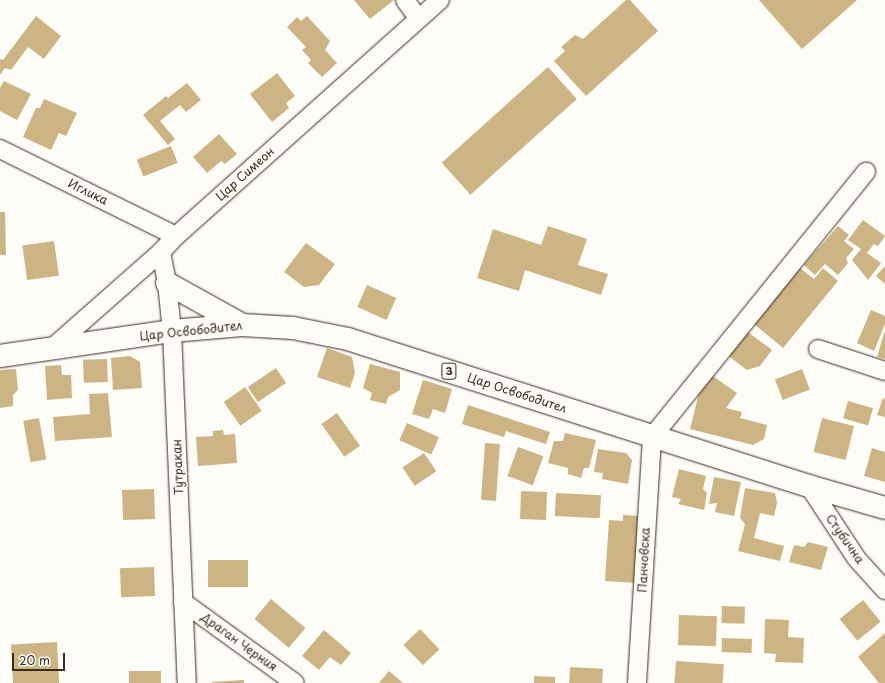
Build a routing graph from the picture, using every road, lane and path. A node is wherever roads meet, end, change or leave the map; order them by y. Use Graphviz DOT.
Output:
graph roads {
  1 [pos="405,0"];
  2 [pos="440,0"];
  3 [pos="418,18"];
  4 [pos="0,148"];
  5 [pos="866,172"];
  6 [pos="176,236"];
  7 [pos="161,252"];
  8 [pos="167,283"];
  9 [pos="242,325"];
  10 [pos="172,331"];
  11 [pos="51,349"];
  12 [pos="818,349"];
  13 [pos="0,356"];
  14 [pos="885,371"];
  15 [pos="652,436"];
  16 [pos="809,486"];
  17 [pos="885,508"];
  18 [pos="885,590"];
  19 [pos="183,602"];
  20 [pos="187,683"];
  21 [pos="294,683"];
  22 [pos="637,683"];
  1 -- 3 [label="street"];
  2 -- 3 [label="street, Цар Симеон"];
  3 -- 6 [label="street, Цар Симеон"];
  4 -- 6 [label="street, Иглика"];
  5 -- 15 [label="street"];
  6 -- 7 [label="street, Цар Симеон"];
  7 -- 8 [label="street, Тутракан"];
  7 -- 11 [label="street, Цар Симеон"];
  8 -- 9 [label="main road"];
  8 -- 10 [label="street, Тутракан"];
  9 -- 10 [label="main road, Цар Освободител / 3"];
  9 -- 15 [label="main road, Цар Освободител / 3"];
  10 -- 11 [label="main road, Цар Освободител / 3"];
  10 -- 19 [label="street, Тутракан"];
  11 -- 13 [label="main road, Цар Освободител / 3"];
  12 -- 14 [label="street"];
  15 -- 16 [label="main road, Цар Освободител / 3"];
  15 -- 22 [label="street, Панчовска"];
  16 -- 17 [label="main road, Цар Освободител / 3"];
  16 -- 18 [label="street, Стубична"];
  19 -- 20 [label="street, Тутракан"];
  19 -- 21 [label="street, Драган Черния"];
}
